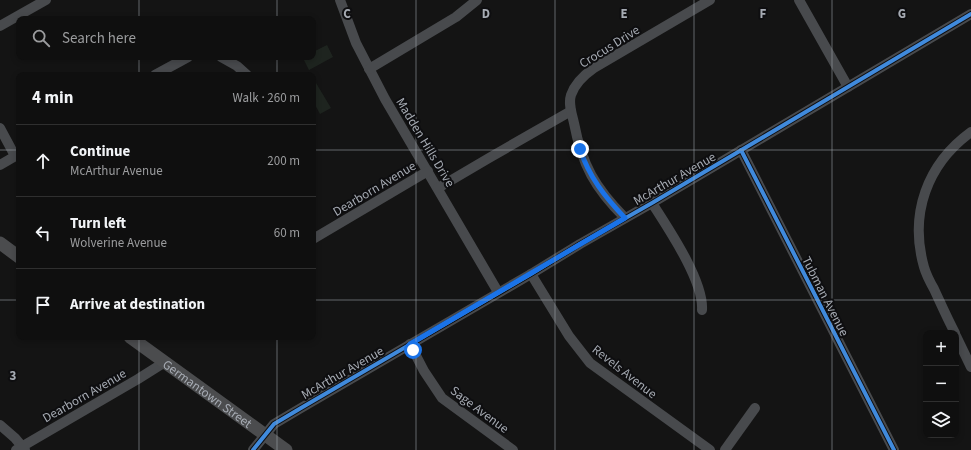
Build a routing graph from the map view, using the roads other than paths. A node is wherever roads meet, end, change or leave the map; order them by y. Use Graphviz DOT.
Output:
graph roads {
  1 [pos="46,0"];
  2 [pos="340,0"];
  3 [pos="477,0"];
  4 [pos="710,0"];
  5 [pos="799,0"];
  6 [pos="971,14"];
  7 [pos="18,16"];
  8 [pos="16,17"];
  9 [pos="0,26"];
  10 [pos="182,60"];
  11 [pos="226,60"];
  12 [pos="368,68"];
  13 [pos="160,72"];
  14 [pos="244,72"];
  15 [pos="848,87"];
  16 [pos="572,111"];
  17 [pos="0,128"];
  18 [pos="971,132"];
  19 [pos="741,150"];
  20 [pos="16,153"];
  21 [pos="16,156"];
  22 [pos="0,165"];
  23 [pos="428,171"];
  24 [pos="438,188"];
  25 [pos="652,203"];
  26 [pos="625,218"];
  27 [pos="316,237"];
  28 [pos="0,243"];
  29 [pos="16,255"];
  30 [pos="532,274"];
  31 [pos="498,292"];
  32 [pos="702,310"];
  33 [pos="953,330"];
  34 [pos="134,340"];
  35 [pos="959,342"];
  36 [pos="410,344"];
  37 [pos="165,362"];
  38 [pos="971,366"];
  39 [pos="756,408"];
  40 [pos="0,425"];
  41 [pos="265,434"];
  42 [pos="21,449"];
  43 [pos="253,450"];
  44 [pos="286,450"];
  45 [pos="513,450"];
  46 [pos="710,450"];
  47 [pos="725,450"];
  48 [pos="894,450"];
  1 -- 7 [label="street"];
  2 -- 12 [label="street, Madden Hills Drive"];
  3 -- 12 [label="street"];
  4 -- 16 [label="street, Crocus Drive"];
  5 -- 15 [label="street"];
  6 -- 15 [label="street, McArthur Avenue"];
  8 -- 9 [label="street"];
  10 -- 13 [label="street"];
  11 -- 14 [label="street"];
  12 -- 23 [label="street, Madden Hills Drive"];
  15 -- 19 [label="street, McArthur Avenue"];
  16 -- 24 [label="street"];
  16 -- 26 [label="street, Crocus Drive"];
  17 -- 20 [label="street"];
  18 -- 33 [label="street"];
  19 -- 25 [label="street, McArthur Avenue"];
  19 -- 48 [label="street, Tubman Avenue"];
  21 -- 22 [label="street"];
  23 -- 24 [label="street, Madden Hills Drive"];
  23 -- 27 [label="street, Dearborn Avenue"];
  24 -- 31 [label="street, Madden Hills Drive"];
  25 -- 26 [label="street, McArthur Avenue"];
  25 -- 32 [label="street"];
  26 -- 30 [label="street, McArthur Avenue"];
  28 -- 29 [label="main road"];
  30 -- 31 [label="street, McArthur Avenue"];
  30 -- 46 [label="street, Revels Avenue"];
  31 -- 36 [label="street, McArthur Avenue"];
  34 -- 37 [label="main road, Germantown Street"];
  35 -- 38 [label="street"];
  36 -- 41 [label="street, McArthur Avenue"];
  36 -- 45 [label="street, Sage Avenue"];
  37 -- 41 [label="main road, Germantown Street"];
  37 -- 42 [label="street, Dearborn Avenue"];
  39 -- 47 [label="street"];
  40 -- 42 [label="street"];
  41 -- 43 [label="street, McArthur Avenue"];
  41 -- 44 [label="main road, Germantown Street"];
}
